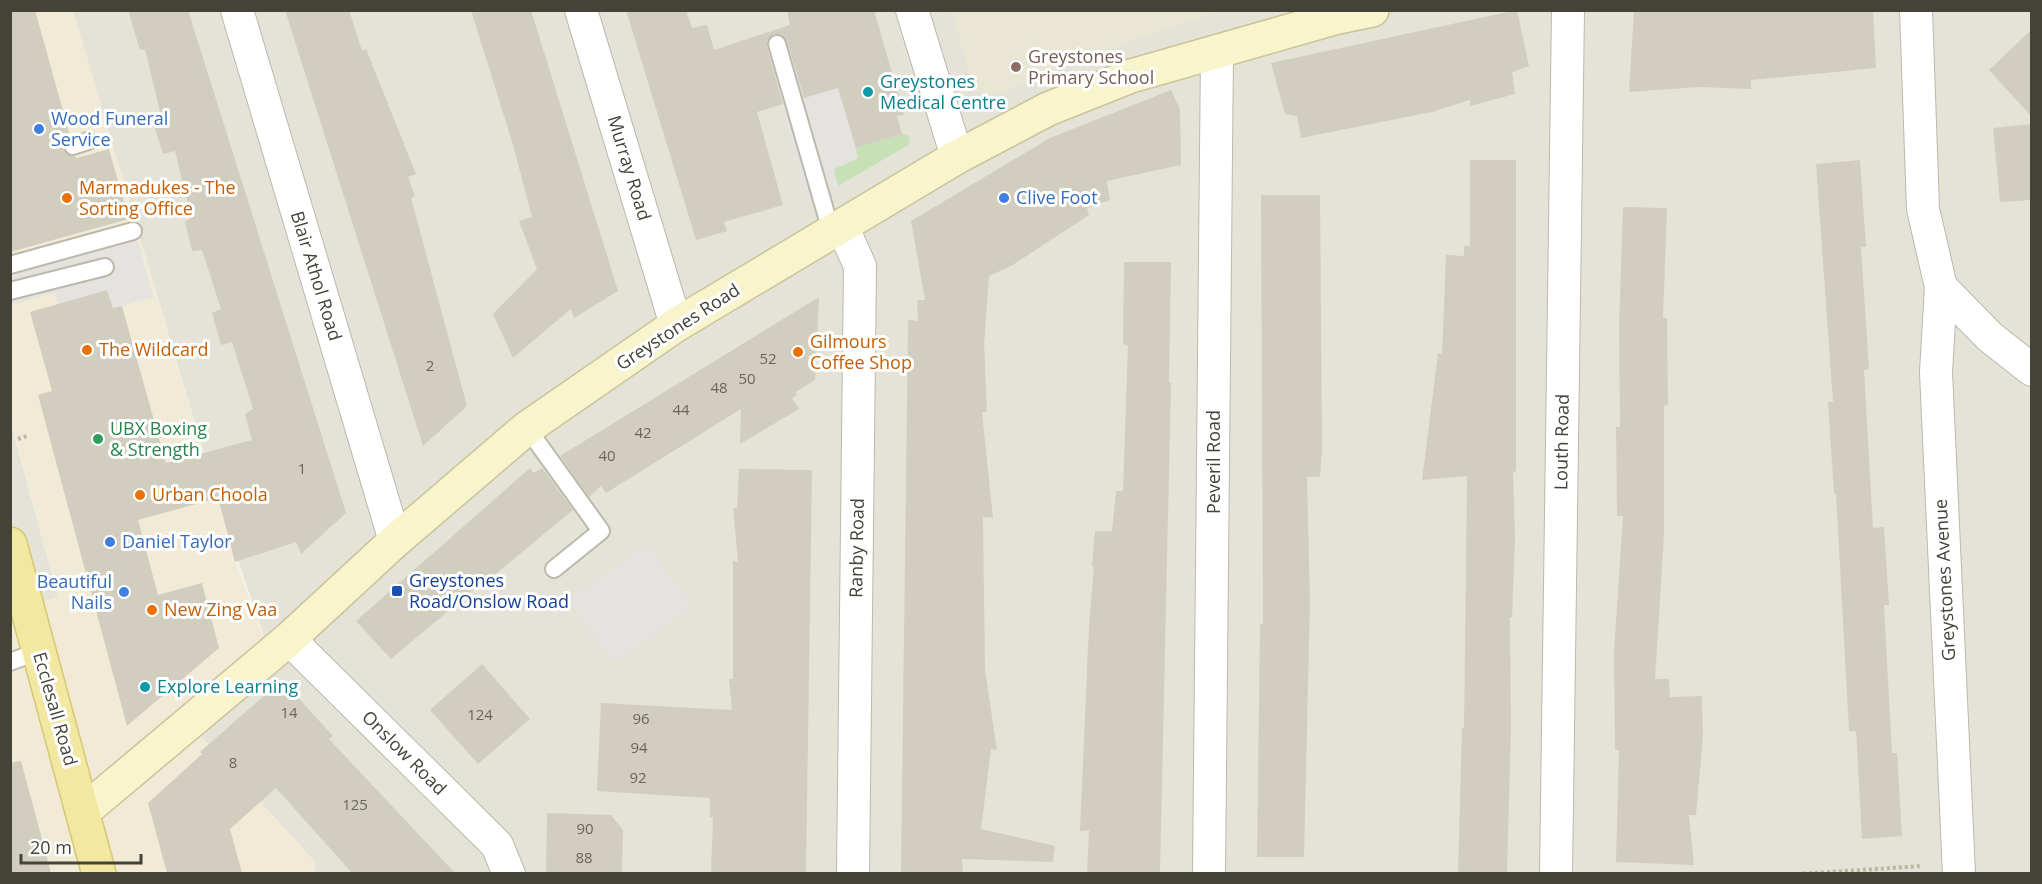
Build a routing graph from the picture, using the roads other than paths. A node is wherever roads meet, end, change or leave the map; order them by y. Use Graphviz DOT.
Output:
graph roads {
  1 [pos="237,10"];
  2 [pos="581,10"];
  3 [pos="912,10"];
  4 [pos="1371,10"];
  5 [pos="1568,10"];
  6 [pos="1916,10"];
  7 [pos="777,44"];
  8 [pos="1218,51"];
  9 [pos="957,157"];
  10 [pos="836,229"];
  11 [pos="133,231"];
  12 [pos="10,265"];
  13 [pos="105,267"];
  14 [pos="1941,287"];
  15 [pos="10,291"];
  16 [pos="676,325"];
  17 [pos="2031,369"];
  18 [pos="527,428"];
  19 [pos="395,541"];
  20 [pos="10,544"];
  21 [pos="554,569"];
  22 [pos="289,639"];
  23 [pos="25,657"];
  24 [pos="84,811"];
  25 [pos="1959,869"];
  26 [pos="99,873"];
  27 [pos="509,873"];
  28 [pos="853,873"];
  29 [pos="1209,873"];
  30 [pos="1556,873"];
  1 -- 19 [label="street, Blair Athol Road"];
  2 -- 16 [label="street, Murray Road"];
  3 -- 9 [label="street"];
  4 -- 8 [label="street, Greystones Road"];
  5 -- 30 [label="street, Louth Road"];
  6 -- 14 [label="street"];
  7 -- 10 [label="lane"];
  8 -- 9 [label="street, Greystones Road"];
  8 -- 29 [label="street, Peveril Road"];
  9 -- 10 [label="street, Greystones Road"];
  10 -- 16 [label="street, Greystones Road"];
  10 -- 28 [label="street, Ranby Road"];
  11 -- 12 [label="lane"];
  13 -- 15 [label="lane"];
  14 -- 17 [label="street"];
  14 -- 25 [label="street, Greystones Avenue"];
  16 -- 18 [label="street, Greystones Road"];
  18 -- 19 [label="street, Greystones Road"];
  18 -- 21 [label="lane"];
  19 -- 22 [label="street, Greystones Road"];
  20 -- 23 [label="main road, Ecclesall Road"];
  22 -- 24 [label="street, Greystones Road"];
  22 -- 27 [label="street, Onslow Road"];
  23 -- 24 [label="main road, Ecclesall Road"];
  24 -- 26 [label="main road, Ecclesall Road"];
}
